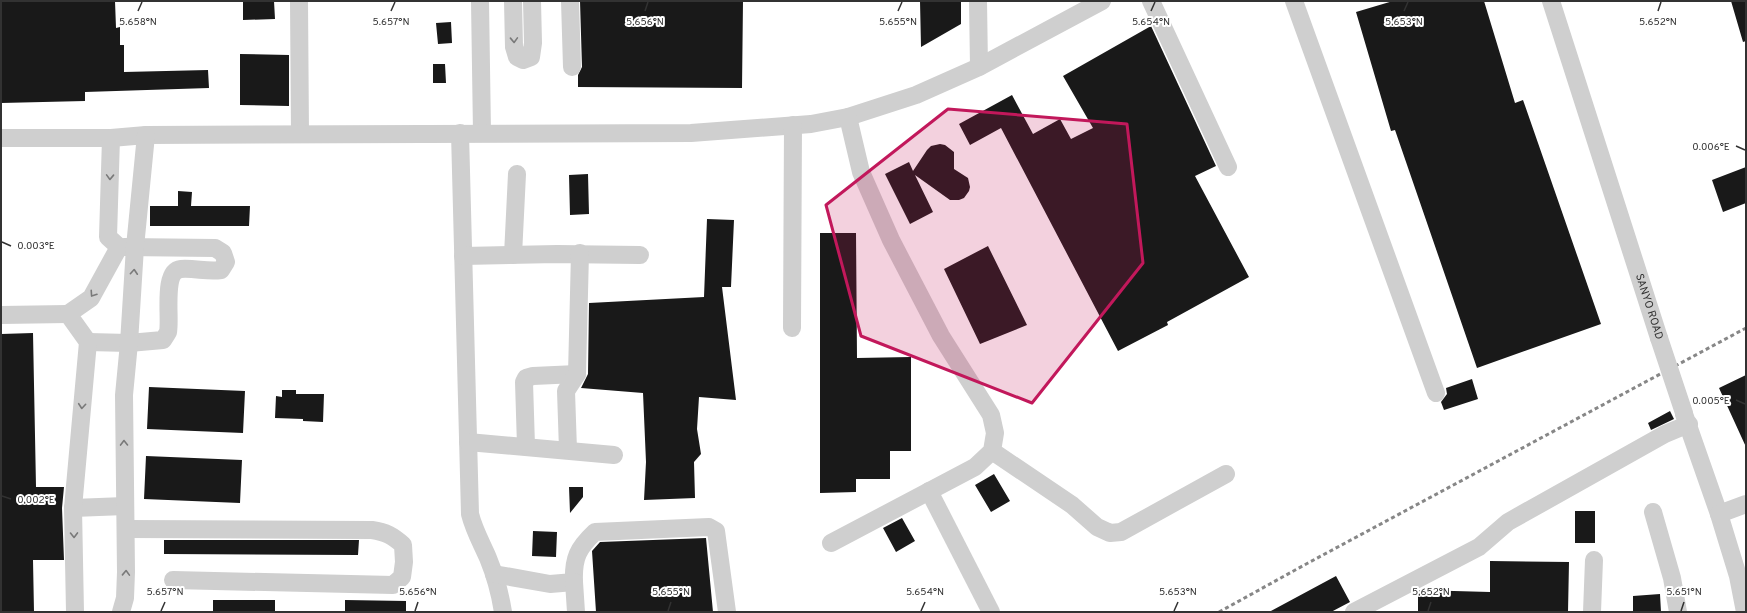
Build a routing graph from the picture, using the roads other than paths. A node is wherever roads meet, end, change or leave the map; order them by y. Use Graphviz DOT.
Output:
graph roads {
  1 [pos="299,1"];
  2 [pos="480,1"];
  3 [pos="513,1"];
  4 [pos="532,1"];
  5 [pos="570,1"];
  6 [pos="978,1"];
  7 [pos="1102,1"];
  8 [pos="1151,1"];
  9 [pos="1294,1"];
  10 [pos="1551,1"];
  11 [pos="572,67"];
  12 [pos="979,67"];
  13 [pos="848,117"];
  14 [pos="793,125"];
  15 [pos="460,133"];
  16 [pos="482,133"];
  17 [pos="146,134"];
  18 [pos="300,134"];
  19 [pos="1,138"];
  20 [pos="111,138"];
  21 [pos="1228,167"];
  22 [pos="517,174"];
  23 [pos="127,247"];
  24 [pos="580,254"];
  25 [pos="640,255"];
  26 [pos="463,256"];
  27 [pos="513,256"];
  28 [pos="68,314"];
  29 [pos="1,315"];
  30 [pos="792,328"];
  31 [pos="88,342"];
  32 [pos="129,343"];
  33 [pos="577,374"];
  34 [pos="1436,393"];
  35 [pos="1686,419"];
  36 [pos="468,442"];
  37 [pos="526,446"];
  38 [pos="568,450"];
  39 [pos="992,450"];
  40 [pos="614,455"];
  41 [pos="1226,474"];
  42 [pos="929,491"];
  43 [pos="1746,504"];
  44 [pos="125,506"];
  45 [pos="73,508"];
  46 [pos="1653,512"];
  47 [pos="1719,514"];
  48 [pos="126,529"];
  49 [pos="831,544"];
  50 [pos="1594,560"];
  51 [pos="494,574"];
  52 [pos="173,580"];
  53 [pos="574,582"];
  54 [pos="75,612"];
  55 [pos="121,612"];
  56 [pos="503,612"];
  57 [pos="576,612"];
  58 [pos="727,612"];
  59 [pos="991,612"];
  60 [pos="1354,612"];
  61 [pos="1592,612"];
  62 [pos="1678,612"];
  63 [pos="1745,612"];
  1 -- 18 [label="street"];
  2 -- 16 [label="street"];
  3 -- 4 [label="street, one-way"];
  5 -- 11 [label="street"];
  6 -- 12 [label="street"];
  7 -- 12 [label="street"];
  8 -- 21 [label="street"];
  9 -- 34 [label="street"];
  10 -- 35 [label="street, SANYO ROAD, bridge"];
  12 -- 13 [label="street"];
  13 -- 14 [label="street"];
  13 -- 39 [label="street"];
  14 -- 16 [label="street"];
  14 -- 30 [label="street"];
  15 -- 16 [label="street"];
  15 -- 18 [label="street"];
  15 -- 26 [label="street"];
  17 -- 18 [label="street"];
  17 -- 20 [label="street"];
  17 -- 23 [label="street"];
  19 -- 20 [label="street"];
  20 -- 23 [label="street, one-way"];
  22 -- 27 [label="street"];
  23 -- 28 [label="street, one-way"];
  32 -- 23 [label="street, one-way"];
  23 -- 32 [label="street"];
  24 -- 25 [label="street"];
  24 -- 27 [label="street"];
  24 -- 33 [label="street"];
  26 -- 27 [label="street"];
  26 -- 36 [label="street"];
  28 -- 29 [label="street"];
  28 -- 31 [label="street"];
  31 -- 32 [label="street"];
  31 -- 45 [label="street, one-way"];
  44 -- 32 [label="street, one-way"];
  33 -- 37 [label="street"];
  33 -- 38 [label="street"];
  35 -- 47 [label="street, SANYO ROAD"];
  35 -- 60 [label="street"];
  36 -- 37 [label="street"];
  36 -- 51 [label="street"];
  37 -- 38 [label="street"];
  38 -- 40 [label="street"];
  39 -- 41 [label="street"];
  39 -- 42 [label="street"];
  42 -- 49 [label="street"];
  42 -- 59 [label="street"];
  43 -- 47 [label="street"];
  44 -- 45 [label="street"];
  44 -- 48 [label="street"];
  45 -- 54 [label="street, one-way"];
  46 -- 62 [label="street"];
  47 -- 63 [label="street, SANYO ROAD"];
  48 -- 52 [label="street"];
  55 -- 48 [label="street, one-way"];
  50 -- 61 [label="street"];
  51 -- 53 [label="street"];
  51 -- 56 [label="street"];
  53 -- 57 [label="street"];
  53 -- 58 [label="street"];
}
